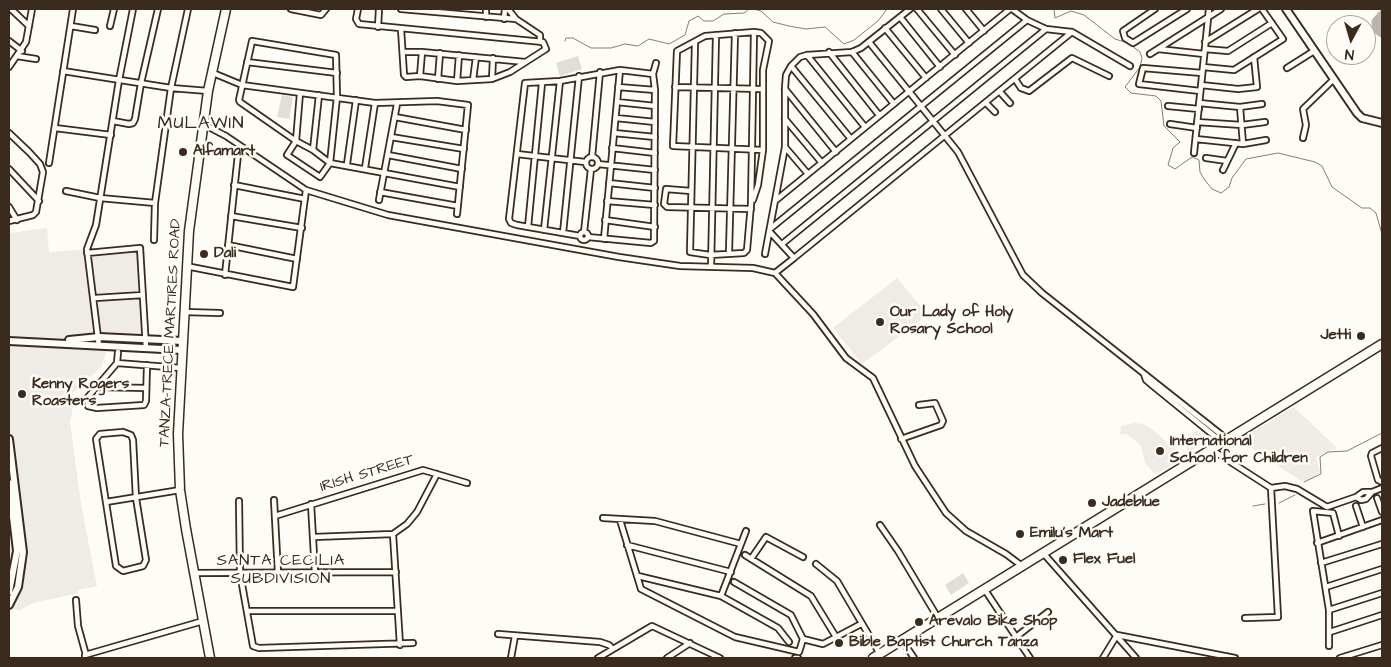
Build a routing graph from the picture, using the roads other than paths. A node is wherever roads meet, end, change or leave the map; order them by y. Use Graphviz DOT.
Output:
graph roads {
  1 [pos="11,9"];
  2 [pos="32,9"];
  3 [pos="73,9"];
  4 [pos="114,9"];
  5 [pos="133,9"];
  6 [pos="158,9"];
  7 [pos="188,9"];
  8 [pos="226,9"];
  9 [pos="291,9"];
  10 [pos="326,9"];
  11 [pos="358,9"];
  12 [pos="379,9"];
  13 [pos="401,9"];
  14 [pos="414,9"];
  15 [pos="467,9"];
  16 [pos="486,9"];
  17 [pos="506,9"];
  18 [pos="910,9"];
  19 [pos="917,9"];
  20 [pos="941,9"];
  21 [pos="966,9"];
  22 [pos="1011,9"];
  23 [pos="1155,9"];
  24 [pos="1187,9"];
  25 [pos="1209,9"];
  26 [pos="1221,9"];
  27 [pos="1260,9"];
  28 [pos="1286,9"];
  29 [pos="433,10"];
  30 [pos="449,11"];
  31 [pos="467,15"];
  32 [pos="486,17"];
  33 [pos="900,17"];
  34 [pos="1208,18"];
  35 [pos="504,19"];
  36 [pos="516,19"];
  37 [pos="1027,20"];
  38 [pos="1272,23"];
  39 [pos="29,26"];
  40 [pos="71,26"];
  41 [pos="110,26"];
  42 [pos="378,27"];
  43 [pos="885,28"];
  44 [pos="401,29"];
  45 [pos="1046,29"];
  46 [pos="95,30"];
  47 [pos="984,31"];
  48 [pos="754,32"];
  49 [pos="1072,32"];
  50 [pos="735,33"];
  51 [pos="716,35"];
  52 [pos="9,41"];
  53 [pos="540,42"];
  54 [pos="869,42"];
  55 [pos="1205,42"];
  56 [pos="695,43"];
  57 [pos="969,43"];
  58 [pos="1158,49"];
  59 [pos="22,50"];
  60 [pos="1314,50"];
  61 [pos="404,52"];
  62 [pos="422,52"];
  63 [pos="829,52"];
  64 [pos="852,52"];
  65 [pos="1204,52"];
  66 [pos="440,53"];
  67 [pos="1150,54"];
  68 [pos="459,55"];
  69 [pos="807,55"];
  70 [pos="954,55"];
  71 [pos="17,56"];
  72 [pos="476,57"];
  73 [pos="1254,57"];
  74 [pos="36,58"];
  75 [pos="493,58"];
  76 [pos="512,60"];
  77 [pos="247,62"];
  78 [pos="524,62"];
  79 [pos="656,63"];
  80 [pos="791,66"];
  81 [pos="1130,66"];
  82 [pos="9,67"];
  83 [pos="940,67"];
  84 [pos="1203,67"];
  85 [pos="1287,68"];
  86 [pos="620,70"];
  87 [pos="64,71"];
  88 [pos="337,72"];
  89 [pos="510,72"];
  90 [pos="600,72"];
  91 [pos="213,73"];
  92 [pos="653,74"];
  93 [pos="1202,74"];
  94 [pos="420,76"];
  95 [pos="579,76"];
  96 [pos="1109,76"];
  97 [pos="438,78"];
  98 [pos="926,78"];
  99 [pos="492,79"];
  100 [pos="1015,79"];
  101 [pos="119,80"];
  102 [pos="474,80"];
  103 [pos="1334,80"];
  104 [pos="457,81"];
  105 [pos="560,81"];
  106 [pos="141,83"];
  107 [pos="542,83"];
  108 [pos="242,85"];
  109 [pos="1201,85"];
  110 [pos="618,87"];
  111 [pos="675,87"];
  112 [pos="171,88"];
  113 [pos="694,88"];
  114 [pos="714,88"];
  115 [pos="785,88"];
  116 [pos="734,89"];
  117 [pos="762,89"];
  118 [pos="655,90"];
  119 [pos="752,90"];
  120 [pos="208,91"];
  121 [pos="1200,91"];
  122 [pos="300,92"];
  123 [pos="909,92"];
  124 [pos="1000,92"];
  125 [pos="319,95"];
  126 [pos="337,97"];
  127 [pos="356,100"];
  128 [pos="617,102"];
  129 [pos="375,103"];
  130 [pos="986,103"];
  131 [pos="1010,103"];
  132 [pos="397,104"];
  133 [pos="894,104"];
  134 [pos="1262,104"];
  135 [pos="655,106"];
  136 [pos="921,106"];
  137 [pos="1168,106"];
  138 [pos="1199,106"];
  139 [pos="1240,107"];
  140 [pos="995,112"];
  141 [pos="879,115"];
  142 [pos="395,117"];
  143 [pos="616,118"];
  144 [pos="785,119"];
  145 [pos="113,121"];
  146 [pos="934,121"];
  147 [pos="655,122"];
  148 [pos="1197,122"];
  149 [pos="1265,122"];
  150 [pos="1382,123"];
  151 [pos="202,124"];
  152 [pos="1170,124"];
  153 [pos="1242,125"];
  154 [pos="55,128"];
  155 [pos="865,128"];
  156 [pos="1197,128"];
  157 [pos="466,130"];
  158 [pos="614,133"];
  159 [pos="9,134"];
  160 [pos="111,134"];
  161 [pos="946,136"];
  162 [pos="391,137"];
  163 [pos="655,137"];
  164 [pos="1303,138"];
  165 [pos="851,139"];
  166 [pos="1196,139"];
  167 [pos="1266,140"];
  168 [pos="296,141"];
  169 [pos="1236,143"];
  170 [pos="1243,144"];
  171 [pos="239,145"];
  172 [pos="693,147"];
  173 [pos="785,147"];
  174 [pos="612,148"];
  175 [pos="713,148"];
  176 [pos="732,148"];
  177 [pos="464,149"];
  178 [pos="313,150"];
  179 [pos="751,150"];
  180 [pos="763,150"];
  181 [pos="836,152"];
  182 [pos="655,153"];
  183 [pos="1194,153"];
  184 [pos="388,154"];
  185 [pos="517,154"];
  186 [pos="592,156"];
  187 [pos="534,157"];
  188 [pos="1206,158"];
  189 [pos="552,160"];
  190 [pos="572,161"];
  191 [pos="1227,161"];
  192 [pos="585,162"];
  193 [pos="822,162"];
  194 [pos="49,163"];
  195 [pos="330,163"];
  196 [pos="347,164"];
  197 [pos="598,164"];
  198 [pos="610,166"];
  199 [pos="365,168"];
  200 [pos="9,169"];
  201 [pos="462,169"];
  202 [pos="591,170"];
  203 [pos="655,170"];
  204 [pos="1223,170"];
  205 [pos="384,173"];
  206 [pos="808,174"];
  207 [pos="608,183"];
  208 [pos="234,185"];
  209 [pos="460,187"];
  210 [pos="655,188"];
  211 [pos="306,190"];
  212 [pos="66,191"];
  213 [pos="691,191"];
  214 [pos="380,192"];
  215 [pos="100,198"];
  216 [pos="305,200"];
  217 [pos="379,200"];
  218 [pos="607,201"];
  219 [pos="39,202"];
  220 [pos="155,202"];
  221 [pos="775,202"];
  222 [pos="458,206"];
  223 [pos="655,206"];
  224 [pos="751,206"];
  225 [pos="9,207"];
  226 [pos="711,207"];
  227 [pos="692,208"];
  228 [pos="732,208"];
  229 [pos="457,214"];
  230 [pos="231,216"];
  231 [pos="17,220"];
  232 [pos="605,220"];
  233 [pos="9,221"];
  234 [pos="528,227"];
  235 [pos="655,227"];
  236 [pos="302,228"];
  237 [pos="544,230"];
  238 [pos="770,231"];
  239 [pos="584,232"];
  240 [pos="563,233"];
  241 [pos="580,237"];
  242 [pos="587,238"];
  243 [pos="604,239"];
  244 [pos="154,240"];
  245 [pos="782,244"];
  246 [pos="228,245"];
  247 [pos="579,249"];
  248 [pos="586,250"];
  249 [pos="730,252"];
  250 [pos="87,253"];
  251 [pos="766,254"];
  252 [pos="710,255"];
  253 [pos="794,258"];
  254 [pos="297,259"];
  255 [pos="186,266"];
  256 [pos="711,267"];
  257 [pos="775,273"];
  258 [pos="225,275"];
  259 [pos="143,295"];
  260 [pos="95,298"];
  261 [pos="184,312"];
  262 [pos="220,313"];
  263 [pos="100,337"];
  264 [pos="146,339"];
  265 [pos="9,341"];
  266 [pos="183,341"];
  267 [pos="54,342"];
  268 [pos="1382,344"];
  269 [pos="99,346"];
  270 [pos="146,348"];
  271 [pos="182,350"];
  272 [pos="118,352"];
  273 [pos="117,363"];
  274 [pos="147,365"];
  275 [pos="181,368"];
  276 [pos="98,387"];
  277 [pos="146,388"];
  278 [pos="919,405"];
  279 [pos="900,438"];
  280 [pos="9,439"];
  281 [pos="1225,442"];
  282 [pos="1382,448"];
  283 [pos="1212,450"];
  284 [pos="437,474"];
  285 [pos="1382,482"];
  286 [pos="9,483"];
  287 [pos="467,483"];
  288 [pos="1271,488"];
  289 [pos="1382,488"];
  290 [pos="180,490"];
  291 [pos="1372,492"];
  292 [pos="1356,497"];
  293 [pos="136,498"];
  294 [pos="1377,498"];
  295 [pos="274,500"];
  296 [pos="239,501"];
  297 [pos="106,502"];
  298 [pos="311,504"];
  299 [pos="1356,506"];
  300 [pos="1382,512"];
  301 [pos="275,516"];
  302 [pos="603,518"];
  303 [pos="620,520"];
  304 [pos="1382,520"];
  305 [pos="880,525"];
  306 [pos="1363,527"];
  307 [pos="746,531"];
  308 [pos="393,534"];
  309 [pos="1339,536"];
  310 [pos="314,537"];
  311 [pos="1316,543"];
  312 [pos="741,544"];
  313 [pos="1382,544"];
  314 [pos="627,545"];
  315 [pos="1044,554"];
  316 [pos="745,555"];
  317 [pos="803,557"];
  318 [pos="751,559"];
  319 [pos="1321,563"];
  320 [pos="816,564"];
  321 [pos="1023,567"];
  322 [pos="1382,569"];
  323 [pos="396,572"];
  324 [pos="731,572"];
  325 [pos="15,573"];
  326 [pos="194,573"];
  327 [pos="240,573"];
  328 [pos="278,573"];
  329 [pos="315,573"];
  330 [pos="638,576"];
  331 [pos="734,582"];
  332 [pos="1326,587"];
  333 [pos="985,590"];
  334 [pos="9,592"];
  335 [pos="1382,592"];
  336 [pos="721,596"];
  337 [pos="76,600"];
  338 [pos="9,605"];
  339 [pos="1329,610"];
  340 [pos="247,611"];
  341 [pos="398,611"];
  342 [pos="1048,612"];
  343 [pos="1382,615"];
  344 [pos="938,618"];
  345 [pos="1245,618"];
  346 [pos="203,621"];
  347 [pos="860,624"];
  348 [pos="1330,632"];
  349 [pos="498,634"];
  350 [pos="1117,635"];
  351 [pos="515,636"];
  352 [pos="1016,636"];
  353 [pos="836,637"];
  354 [pos="803,639"];
  355 [pos="902,640"];
  356 [pos="690,642"];
  357 [pos="789,642"];
  358 [pos="412,644"];
  359 [pos="400,645"];
  360 [pos="1382,645"];
  361 [pos="800,646"];
  362 [pos="1329,646"];
  363 [pos="785,648"];
  364 [pos="612,649"];
  365 [pos="799,652"];
  366 [pos="86,656"];
  367 [pos="876,656"];
  368 [pos="210,658"];
  369 [pos="511,658"];
  370 [pos="598,658"];
  371 [pos="667,658"];
  372 [pos="720,658"];
  373 [pos="797,658"];
  374 [pos="914,658"];
  375 [pos="1030,658"];
  376 [pos="1104,658"];
  377 [pos="1136,658"];
  378 [pos="1235,658"];
  379 [pos="1340,658"];
  1 -- 39 [label="street"];
  2 -- 39 [label="street"];
  3 -- 40 [label="street"];
  4 -- 41 [label="street"];
  5 -- 101 [label="street"];
  6 -- 106 [label="street"];
  7 -- 112 [label="street"];
  8 -- 91 [label="main road, TANZA-TRECE MARTIRES ROAD"];
  9 -- 10 [label="street"];
  11 -- 42 [label="street"];
  12 -- 42 [label="street"];
  13 -- 14 [label="street"];
  14 -- 29 [label="street"];
  15 -- 31 [label="street"];
  16 -- 32 [label="street"];
  17 -- 35 [label="street"];
  17 -- 36 [label="street"];
  18 -- 33 [label="street"];
  19 -- 70 [label="street"];
  20 -- 57 [label="street"];
  21 -- 47 [label="street"];
  22 -- 37 [label="street"];
  22 -- 47 [label="street"];
  23 -- 24 [label="street"];
  25 -- 34 [label="street"];
  26 -- 34 [label="street"];
  27 -- 38 [label="street"];
  27 -- 55 [label="street"];
  28 -- 60 [label="street"];
  29 -- 30 [label="street"];
  30 -- 31 [label="street"];
  31 -- 32 [label="street"];
  32 -- 35 [label="street"];
  33 -- 43 [label="street"];
  33 -- 83 [label="street"];
  34 -- 55 [label="street"];
  34 -- 58 [label="street"];
  35 -- 36 [label="street"];
  36 -- 53 [label="street"];
  37 -- 45 [label="street"];
  37 -- 136 [label="street"];
  38 -- 65 [label="street"];
  38 -- 73 [label="street"];
  39 -- 59 [label="street"];
  40 -- 46 [label="street"];
  40 -- 87 [label="street"];
  42 -- 44 [label="street"];
  43 -- 54 [label="street"];
  43 -- 98 [label="street"];
  44 -- 53 [label="street"];
  44 -- 61 [label="street"];
  45 -- 49 [label="street"];
  45 -- 146 [label="street"];
  47 -- 57 [label="street"];
  48 -- 50 [label="street"];
  48 -- 117 [label="street"];
  48 -- 119 [label="street"];
  49 -- 81 [label="street"];
  49 -- 100 [label="street"];
  50 -- 51 [label="street"];
  50 -- 116 [label="street"];
  51 -- 56 [label="street"];
  51 -- 114 [label="street"];
  52 -- 59 [label="street"];
  53 -- 78 [label="street"];
  54 -- 64 [label="street"];
  54 -- 123 [label="street"];
  55 -- 65 [label="street"];
  56 -- 111 [label="street"];
  56 -- 113 [label="street"];
  57 -- 70 [label="street"];
  58 -- 65 [label="street"];
  58 -- 67 [label="street"];
  59 -- 71 [label="street"];
  60 -- 85 [label="street"];
  60 -- 103 [label="street"];
  61 -- 62 [label="street"];
  61 -- 94 [label="street"];
  62 -- 66 [label="street"];
  62 -- 94 [label="street"];
  63 -- 64 [label="street"];
  63 -- 69 [label="street"];
  63 -- 141 [label="street"];
  64 -- 133 [label="street"];
  65 -- 84 [label="street"];
  66 -- 68 [label="street"];
  66 -- 97 [label="street"];
  68 -- 72 [label="street"];
  68 -- 104 [label="street"];
  69 -- 80 [label="street"];
  69 -- 155 [label="street"];
  70 -- 83 [label="street"];
  71 -- 74 [label="street"];
  71 -- 82 [label="street"];
  72 -- 75 [label="street"];
  72 -- 102 [label="street"];
  73 -- 84 [label="street"];
  73 -- 109 [label="street"];
  75 -- 76 [label="street"];
  75 -- 99 [label="street"];
  76 -- 78 [label="street"];
  76 -- 89 [label="street"];
  77 -- 88 [label="street"];
  77 -- 88 [label="street"];
  77 -- 108 [label="street"];
  78 -- 89 [label="street"];
  79 -- 92 [label="street"];
  80 -- 115 [label="street"];
  80 -- 165 [label="street"];
  83 -- 98 [label="street"];
  84 -- 93 [label="street"];
  86 -- 90 [label="street"];
  86 -- 92 [label="street"];
  86 -- 110 [label="street"];
  87 -- 101 [label="street"];
  87 -- 154 [label="street"];
  88 -- 126 [label="street"];
  89 -- 99 [label="street"];
  90 -- 95 [label="street"];
  90 -- 186 [label="street"];
  91 -- 108 [label="street"];
  91 -- 120 [label="main road, TANZA-TRECE MARTIRES ROAD"];
  92 -- 118 [label="street"];
  93 -- 109 [label="street"];
  93 -- 121 [label="street"];
  94 -- 97 [label="street"];
  95 -- 105 [label="street"];
  95 -- 190 [label="street"];
  96 -- 100 [label="street"];
  97 -- 104 [label="street"];
  98 -- 123 [label="street"];
  99 -- 102 [label="street"];
  100 -- 124 [label="street"];
  101 -- 106 [label="street"];
  101 -- 145 [label="street"];
  102 -- 104 [label="street"];
  103 -- 150 [label="street"];
  103 -- 164 [label="street"];
  105 -- 107 [label="street"];
  105 -- 189 [label="street"];
  106 -- 112 [label="street"];
  106 -- 145 [label="street"];
  107 -- 185 [label="street"];
  107 -- 187 [label="street"];
  108 -- 122 [label="street"];
  108 -- 168 [label="street"];
  109 -- 121 [label="street"];
  110 -- 118 [label="street"];
  110 -- 128 [label="street"];
  111 -- 113 [label="street"];
  111 -- 172 [label="street"];
  112 -- 120 [label="street"];
  112 -- 220 [label="street"];
  113 -- 114 [label="street"];
  113 -- 172 [label="street"];
  114 -- 116 [label="street"];
  114 -- 175 [label="street"];
  115 -- 144 [label="street"];
  115 -- 181 [label="street"];
  116 -- 119 [label="street"];
  116 -- 176 [label="street"];
  117 -- 119 [label="street"];
  117 -- 180 [label="street"];
  118 -- 135 [label="street"];
  119 -- 179 [label="street"];
  120 -- 151 [label="main road, TANZA-TRECE MARTIRES ROAD"];
  121 -- 138 [label="street"];
  122 -- 125 [label="street"];
  122 -- 168 [label="street"];
  123 -- 133 [label="street"];
  123 -- 136 [label="street"];
  124 -- 130 [label="street"];
  124 -- 131 [label="street"];
  125 -- 126 [label="street"];
  125 -- 178 [label="street"];
  126 -- 127 [label="street"];
  126 -- 195 [label="street"];
  127 -- 129 [label="street"];
  127 -- 196 [label="street"];
  128 -- 135 [label="street"];
  128 -- 143 [label="street"];
  129 -- 132 [label="street"];
  129 -- 199 [label="street"];
  130 -- 140 [label="street"];
  130 -- 161 [label="street"];
  132 -- 142 [label="street"];
  132 -- 157 [label="street"];
  133 -- 141 [label="street"];
  134 -- 139 [label="street"];
  135 -- 147 [label="street"];
  136 -- 146 [label="street"];
  136 -- 238 [label="street"];
  137 -- 138 [label="street"];
  138 -- 139 [label="street"];
  138 -- 148 [label="street"];
  139 -- 153 [label="street"];
  141 -- 155 [label="street"];
  142 -- 157 [label="street"];
  142 -- 162 [label="street"];
  143 -- 147 [label="street"];
  143 -- 158 [label="street"];
  144 -- 173 [label="street"];
  144 -- 193 [label="street"];
  145 -- 160 [label="street"];
  146 -- 161 [label="street"];
  146 -- 245 [label="street"];
  147 -- 163 [label="street"];
  148 -- 153 [label="street"];
  148 -- 156 [label="street"];
  149 -- 153 [label="street"];
  151 -- 171 [label="street"];
  151 -- 255 [label="main road, TANZA-TRECE MARTIRES ROAD"];
  152 -- 156 [label="street"];
  153 -- 170 [label="street"];
  154 -- 160 [label="street"];
  154 -- 194 [label="street"];
  155 -- 165 [label="street"];
  156 -- 166 [label="street"];
  157 -- 177 [label="street"];
  158 -- 163 [label="street"];
  158 -- 174 [label="street"];
  159 -- 219 [label="street"];
  160 -- 215 [label="street"];
  161 -- 253 [label="street"];
  161 -- 281 [label="street"];
  162 -- 177 [label="street"];
  162 -- 184 [label="street"];
  163 -- 182 [label="street"];
  165 -- 181 [label="street"];
  166 -- 169 [label="street"];
  166 -- 183 [label="street"];
  167 -- 170 [label="street"];
  168 -- 178 [label="street"];
  168 -- 195 [label="street"];
  169 -- 170 [label="street"];
  169 -- 191 [label="street"];
  171 -- 208 [label="street"];
  171 -- 211 [label="street"];
  172 -- 175 [label="street"];
  172 -- 213 [label="street"];
  173 -- 206 [label="street"];
  173 -- 221 [label="street"];
  174 -- 182 [label="street"];
  174 -- 198 [label="street"];
  175 -- 176 [label="street"];
  175 -- 226 [label="street"];
  176 -- 179 [label="street"];
  176 -- 228 [label="street"];
  177 -- 201 [label="street"];
  178 -- 195 [label="street"];
  179 -- 180 [label="street"];
  179 -- 224 [label="street"];
  180 -- 224 [label="street"];
  181 -- 193 [label="street"];
  182 -- 203 [label="street"];
  184 -- 201 [label="street"];
  184 -- 205 [label="street"];
  185 -- 187 [label="street"];
  185 -- 234 [label="street"];
  186 -- 192 [label="street"];
  186 -- 197 [label="street"];
  187 -- 189 [label="street"];
  187 -- 234 [label="street"];
  188 -- 191 [label="street"];
  189 -- 190 [label="street"];
  189 -- 237 [label="street"];
  190 -- 192 [label="street"];
  190 -- 240 [label="street"];
  191 -- 204 [label="street"];
  192 -- 202 [label="street"];
  193 -- 206 [label="street"];
  195 -- 196 [label="street"];
  196 -- 199 [label="street"];
  197 -- 198 [label="street"];
  197 -- 202 [label="street"];
  198 -- 203 [label="street"];
  198 -- 207 [label="street"];
  199 -- 205 [label="street"];
  200 -- 219 [label="street"];
  201 -- 209 [label="street"];
  202 -- 239 [label="street"];
  203 -- 210 [label="street"];
  205 -- 209 [label="street"];
  205 -- 214 [label="street"];
  206 -- 221 [label="street"];
  207 -- 210 [label="street"];
  207 -- 218 [label="street"];
  208 -- 216 [label="street"];
  208 -- 230 [label="street"];
  209 -- 222 [label="street"];
  210 -- 223 [label="street"];
  211 -- 216 [label="street"];
  211 -- 247 [label="street"];
  212 -- 215 [label="street"];
  213 -- 227 [label="street"];
  213 -- 227 [label="street"];
  214 -- 217 [label="street"];
  214 -- 222 [label="street"];
  215 -- 220 [label="street"];
  215 -- 250 [label="street"];
  216 -- 236 [label="street"];
  218 -- 223 [label="street"];
  218 -- 232 [label="street"];
  219 -- 231 [label="street"];
  220 -- 244 [label="street"];
  221 -- 238 [label="street"];
  222 -- 229 [label="street"];
  223 -- 235 [label="street"];
  224 -- 228 [label="street"];
  224 -- 249 [label="street"];
  225 -- 231 [label="street"];
  226 -- 227 [label="street"];
  226 -- 228 [label="street"];
  226 -- 252 [label="street"];
  227 -- 252 [label="street"];
  228 -- 249 [label="street"];
  230 -- 236 [label="street"];
  230 -- 246 [label="street"];
  231 -- 233 [label="street"];
  232 -- 235 [label="street"];
  232 -- 243 [label="street"];
  234 -- 237 [label="street"];
  235 -- 243 [label="street"];
  236 -- 254 [label="street"];
  237 -- 240 [label="street"];
  238 -- 245 [label="street"];
  238 -- 251 [label="street"];
  239 -- 241 [label="street"];
  239 -- 242 [label="street"];
  240 -- 241 [label="street"];
  241 -- 242 [label="street"];
  241 -- 247 [label="street"];
  242 -- 243 [label="street"];
  242 -- 248 [label="street"];
  245 -- 253 [label="street"];
  246 -- 254 [label="street"];
  246 -- 258 [label="street"];
  247 -- 248 [label="street"];
  248 -- 256 [label="street"];
  249 -- 252 [label="street"];
  250 -- 259 [label="street"];
  250 -- 260 [label="street"];
  252 -- 256 [label="street"];
  253 -- 257 [label="street"];
  254 -- 258 [label="street"];
  255 -- 258 [label="street"];
  255 -- 261 [label="main road, TANZA-TRECE MARTIRES ROAD"];
  256 -- 257 [label="street"];
  257 -- 279 [label="street"];
  259 -- 260 [label="street"];
  259 -- 264 [label="street"];
  260 -- 263 [label="street"];
  261 -- 262 [label="street"];
  261 -- 266 [label="main road, TANZA-TRECE MARTIRES ROAD"];
  263 -- 264 [label="street"];
  263 -- 267 [label="street"];
  263 -- 269 [label="street"];
  264 -- 266 [label="street"];
  264 -- 270 [label="street"];
  265 -- 267 [label="street"];
  266 -- 271 [label="main road, TANZA-TRECE MARTIRES ROAD"];
  267 -- 269 [label="street"];
  268 -- 281 [label="main road"];
  269 -- 270 [label="street"];
  270 -- 271 [label="street"];
  271 -- 275 [label="main road, TANZA-TRECE MARTIRES ROAD"];
  272 -- 273 [label="street"];
  273 -- 274 [label="street"];
  273 -- 276 [label="street"];
  274 -- 275 [label="street"];
  274 -- 277 [label="street"];
  275 -- 290 [label="main road, TANZA-TRECE MARTIRES ROAD"];
  276 -- 277 [label="street"];
  276 -- 277 [label="street"];
  278 -- 279 [label="street"];
  279 -- 321 [label="street"];
  280 -- 325 [label="street"];
  281 -- 283 [label="main road"];
  282 -- 285 [label="street"];
  283 -- 288 [label="street"];
  283 -- 315 [label="main road"];
  284 -- 287 [label="street, IRISH STREET"];
  284 -- 298 [label="street, IRISH STREET"];
  284 -- 308 [label="street"];
  286 -- 325 [label="street"];
  288 -- 292 [label="street"];
  288 -- 345 [label="street"];
  289 -- 291 [label="street"];
  290 -- 293 [label="street"];
  290 -- 326 [label="main road, TANZA-TRECE MARTIRES ROAD"];
  291 -- 292 [label="street"];
  291 -- 292 [label="street"];
  293 -- 297 [label="street"];
  293 -- 297 [label="street"];
  293 -- 297 [label="street"];
  294 -- 300 [label="street"];
  295 -- 301 [label="street"];
  296 -- 327 [label="street"];
  298 -- 301 [label="street, IRISH STREET"];
  298 -- 310 [label="street"];
  299 -- 306 [label="street"];
  301 -- 328 [label="street"];
  302 -- 303 [label="street"];
  303 -- 312 [label="street"];
  303 -- 314 [label="street"];
  304 -- 306 [label="street"];
  305 -- 344 [label="street"];
  306 -- 309 [label="street"];
  307 -- 312 [label="street"];
  308 -- 310 [label="street"];
  308 -- 323 [label="street"];
  309 -- 311 [label="street"];
  309 -- 311 [label="street"];
  310 -- 329 [label="street"];
  311 -- 319 [label="street"];
  312 -- 324 [label="street"];
  313 -- 319 [label="street"];
  314 -- 324 [label="street"];
  314 -- 330 [label="street"];
  315 -- 321 [label="main road"];
  315 -- 350 [label="street"];
  316 -- 318 [label="street"];
  317 -- 318 [label="street"];
  318 -- 353 [label="street"];
  319 -- 332 [label="street"];
  320 -- 347 [label="street"];
  321 -- 333 [label="main road"];
  322 -- 332 [label="street"];
  323 -- 329 [label="street"];
  323 -- 341 [label="street"];
  324 -- 336 [label="street"];
  325 -- 334 [label="street"];
  325 -- 338 [label="street"];
  326 -- 327 [label="street"];
  326 -- 346 [label="main road, TANZA-TRECE MARTIRES ROAD"];
  327 -- 328 [label="street"];
  327 -- 340 [label="street"];
  328 -- 329 [label="street"];
  330 -- 336 [label="street"];
  330 -- 363 [label="street"];
  331 -- 354 [label="street"];
  332 -- 339 [label="street"];
  333 -- 344 [label="main road"];
  333 -- 352 [label="street"];
  335 -- 339 [label="street"];
  336 -- 357 [label="street"];
  337 -- 366 [label="street"];
  339 -- 348 [label="street"];
  340 -- 341 [label="street"];
  340 -- 359 [label="street"];
  341 -- 359 [label="street"];
  342 -- 352 [label="street"];
  343 -- 348 [label="street"];
  344 -- 355 [label="main road"];
  346 -- 366 [label="street"];
  346 -- 368 [label="main road, TANZA-TRECE MARTIRES ROAD"];
  347 -- 353 [label="street"];
  347 -- 367 [label="street"];
  348 -- 362 [label="street"];
  349 -- 351 [label="street"];
  350 -- 376 [label="street"];
  350 -- 377 [label="street"];
  350 -- 378 [label="street"];
  351 -- 364 [label="street"];
  351 -- 369 [label="street"];
  352 -- 375 [label="street"];
  353 -- 354 [label="street"];
  354 -- 361 [label="street"];
  355 -- 367 [label="main road"];
  355 -- 374 [label="street"];
  356 -- 364 [label="street"];
  356 -- 371 [label="street"];
  356 -- 372 [label="street"];
  357 -- 361 [label="street"];
  357 -- 363 [label="street"];
  358 -- 359 [label="street"];
  360 -- 379 [label="street"];
  361 -- 365 [label="street"];
  363 -- 365 [label="street"];
  364 -- 370 [label="street"];
  365 -- 373 [label="street"];
}
